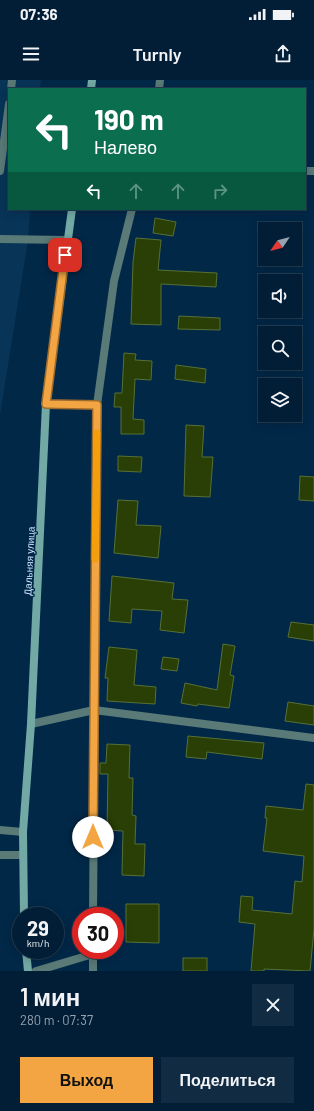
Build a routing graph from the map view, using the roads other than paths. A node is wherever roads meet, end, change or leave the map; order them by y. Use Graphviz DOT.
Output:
graph roads {
  1 [pos="8,111"];
  2 [pos="0,171"];
  3 [pos="72,210"];
  4 [pos="132,210"];
  5 [pos="0,239"];
  6 [pos="67,240"];
  7 [pos="46,404"];
  8 [pos="97,405"];
  9 [pos="94,710"];
  10 [pos="31,724"];
  11 [pos="314,738"];
  12 [pos="0,830"];
  13 [pos="23,832"];
  14 [pos="0,855"];
  15 [pos="23,855"];
  16 [pos="24,907"];
  17 [pos="93,907"];
  18 [pos="27,959"];
  19 [pos="72,959"];
  20 [pos="93,959"];
  21 [pos="28,971"];
  22 [pos="36,971"];
  23 [pos="93,971"];
  1 -- 2 [label="street"];
  3 -- 6 [label="main road, Дальняя улица"];
  4 -- 8 [label="street"];
  5 -- 6 [label="street"];
  6 -- 7 [label="main road, Дальняя улица"];
  7 -- 8 [label="street"];
  7 -- 10 [label="main road, Дальняя улица"];
  8 -- 9 [label="street"];
  9 -- 10 [label="street"];
  9 -- 11 [label="street"];
  9 -- 17 [label="street"];
  10 -- 13 [label="main road, Дальняя улица"];
  12 -- 13 [label="street"];
  13 -- 15 [label="main road, Дальняя улица"];
  14 -- 15 [label="street"];
  15 -- 16 [label="main road, Дальняя улица"];
  18 -- 21 [label="main road"];
  19 -- 22 [label="street"];
  20 -- 23 [label="street"];
}
